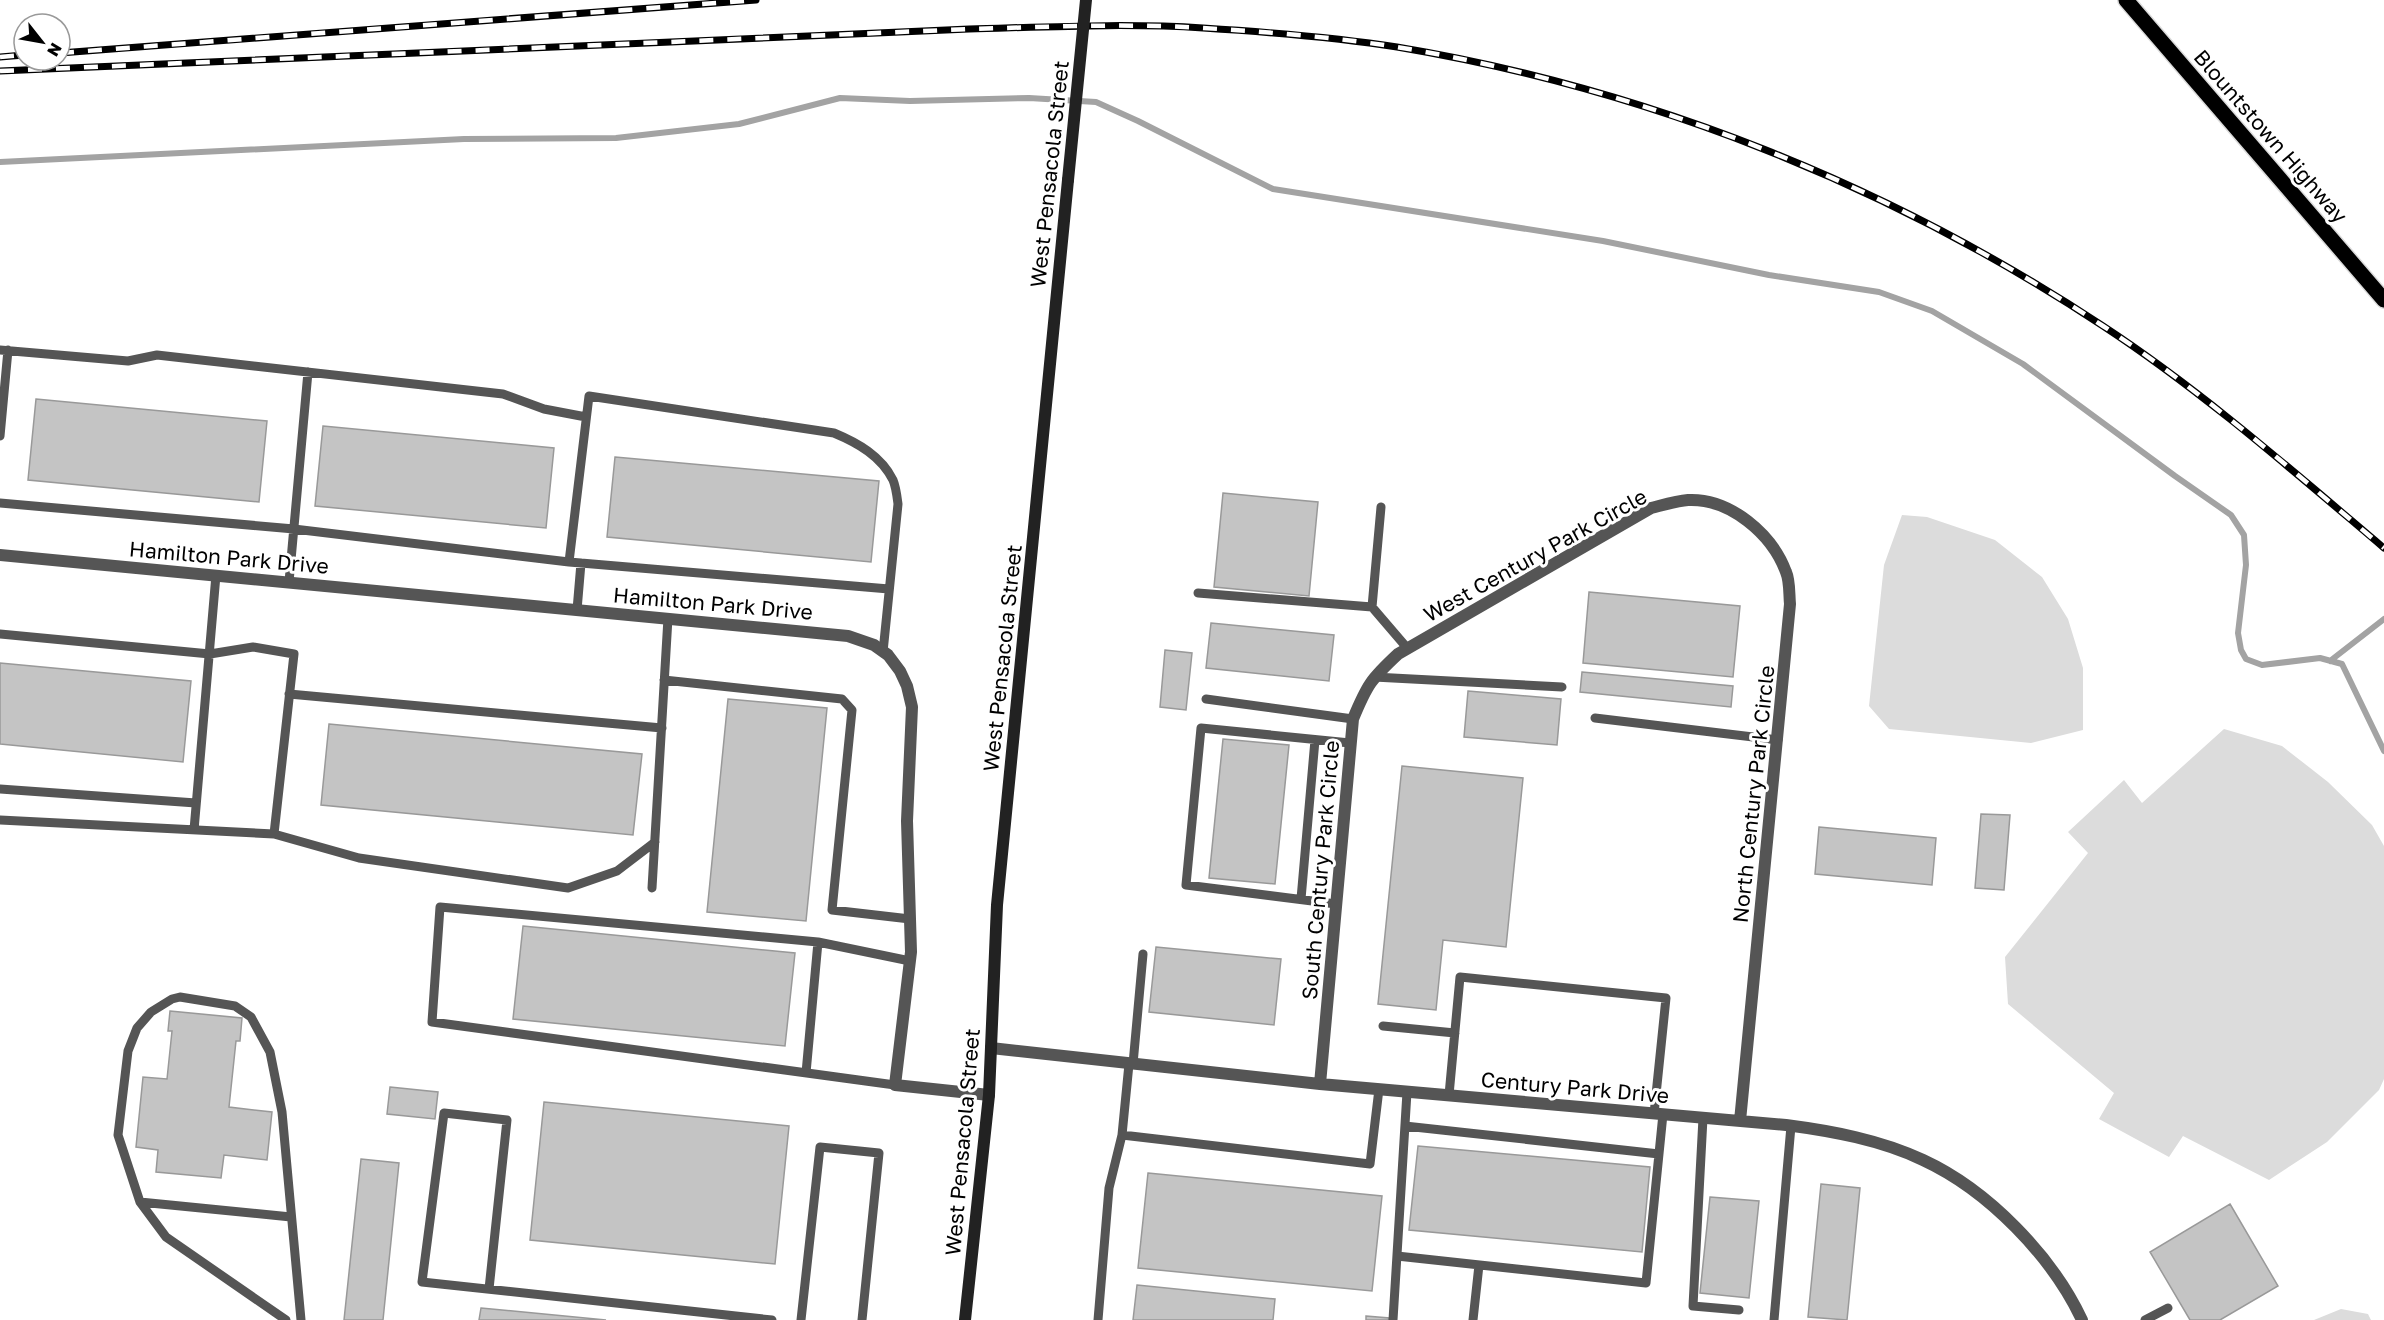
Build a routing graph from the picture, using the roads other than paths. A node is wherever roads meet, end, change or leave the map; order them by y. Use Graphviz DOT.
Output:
graph roads {
  1 [pos="1086,0"];
  2 [pos="2126,0"];
  3 [pos="2384,300"];
  4 [pos="4,350"];
  5 [pos="308,372"];
  6 [pos="586,417"];
  7 [pos="0,436"];
  8 [pos="0,503"];
  9 [pos="1714,505"];
  10 [pos="1381,507"];
  11 [pos="294,529"];
  12 [pos="0,555"];
  13 [pos="569,562"];
  14 [pos="581,563"];
  15 [pos="216,575"];
  16 [pos="289,582"];
  17 [pos="890,589"];
  18 [pos="1198,593"];
  19 [pos="1372,607"];
  20 [pos="577,610"];
  21 [pos="668,618"];
  22 [pos="0,634"];
  23 [pos="1408,649"];
  24 [pos="883,652"];
  25 [pos="210,654"];
  26 [pos="1378,672"];
  27 [pos="664,680"];
  28 [pos="1562,687"];
  29 [pos="289,694"];
  30 [pos="1206,699"];
  31 [pos="1595,718"];
  32 [pos="1353,719"];
  33 [pos="662,728"];
  34 [pos="1315,740"];
  35 [pos="1778,740"];
  36 [pos="1350,743"];
  37 [pos="0,789"];
  38 [pos="196,803"];
  39 [pos="0,820"];
  40 [pos="194,830"];
  41 [pos="274,834"];
  42 [pos="655,842"];
  43 [pos="652,888"];
  44 [pos="1301,899"];
  45 [pos="1336,904"];
  46 [pos="910,919"];
  47 [pos="818,942"];
  48 [pos="1143,954"];
  49 [pos="910,961"];
  50 [pos="1383,1026"];
  51 [pos="1455,1033"];
  52 [pos="991,1048"];
  53 [pos="1131,1064"];
  54 [pos="806,1073"];
  55 [pos="1320,1084"];
  56 [pos="895,1085"];
  57 [pos="1379,1089"];
  58 [pos="1407,1092"];
  59 [pos="989,1095"];
  60 [pos="1449,1095"];
  61 [pos="1659,1114"];
  62 [pos="1703,1118"];
  63 [pos="1740,1121"];
  64 [pos="1405,1126"];
  65 [pos="1791,1126"];
  66 [pos="1122,1135"];
  67 [pos="1659,1154"];
  68 [pos="140,1202"];
  69 [pos="291,1217"];
  70 [pos="1397,1256"];
  71 [pos="1479,1265"];
  72 [pos="489,1289"];
  73 [pos="2168,1308"];
  74 [pos="1739,1310"];
  75 [pos="285,1320"];
  76 [pos="301,1320"];
  77 [pos="772,1320"];
  78 [pos="801,1320"];
  79 [pos="862,1320"];
  80 [pos="965,1320"];
  81 [pos="1098,1320"];
  82 [pos="1393,1320"];
  83 [pos="1473,1320"];
  84 [pos="1774,1320"];
  85 [pos="2082,1320"];
  86 [pos="2145,1320"];
  1 -- 52 [label="main road, West Pensacola Street, bridge"];
  2 -- 3 [label="main road, Blountstown Highway"];
  4 -- 5 [label="lane"];
  4 -- 7 [label="lane"];
  5 -- 6 [label="lane"];
  5 -- 11 [label="lane"];
  6 -- 13 [label="lane"];
  6 -- 17 [label="lane"];
  8 -- 11 [label="lane"];
  9 -- 23 [label="street, West Century Park Circle"];
  9 -- 35 [label="street, North Century Park Circle"];
  10 -- 19 [label="lane"];
  11 -- 13 [label="lane"];
  11 -- 16 [label="lane"];
  12 -- 15 [label="street, Hamilton Park Drive"];
  13 -- 14 [label="lane"];
  14 -- 17 [label="lane"];
  14 -- 20 [label="lane"];
  15 -- 16 [label="street, Hamilton Park Drive"];
  15 -- 25 [label="lane"];
  16 -- 20 [label="street, Hamilton Park Drive"];
  17 -- 24 [label="lane"];
  18 -- 19 [label="lane"];
  19 -- 23 [label="lane"];
  20 -- 21 [label="street, Hamilton Park Drive"];
  21 -- 24 [label="street, Hamilton Park Drive"];
  21 -- 27 [label="lane"];
  22 -- 25 [label="lane"];
  23 -- 26 [label="street, West Century Park Circle"];
  24 -- 46 [label="street, Hamilton Park Drive"];
  25 -- 29 [label="lane"];
  25 -- 38 [label="lane"];
  26 -- 28 [label="lane"];
  26 -- 32 [label="street, South Century Park Circle"];
  27 -- 33 [label="lane"];
  27 -- 46 [label="lane"];
  29 -- 33 [label="lane"];
  29 -- 41 [label="lane"];
  30 -- 32 [label="lane"];
  31 -- 35 [label="lane"];
  32 -- 36 [label="street, South Century Park Circle"];
  33 -- 42 [label="lane"];
  34 -- 36 [label="lane"];
  34 -- 44 [label="lane"];
  34 -- 44 [label="lane"];
  35 -- 63 [label="street, North Century Park Circle"];
  36 -- 45 [label="street, South Century Park Circle"];
  37 -- 38 [label="lane"];
  38 -- 40 [label="lane"];
  39 -- 40 [label="lane"];
  40 -- 41 [label="lane"];
  41 -- 42 [label="lane"];
  42 -- 43 [label="lane"];
  44 -- 45 [label="lane"];
  45 -- 55 [label="street, South Century Park Circle"];
  46 -- 49 [label="street, Hamilton Park Drive"];
  47 -- 49 [label="lane"];
  47 -- 54 [label="lane"];
  47 -- 54 [label="lane"];
  48 -- 53 [label="lane"];
  49 -- 56 [label="street, Hamilton Park Drive"];
  50 -- 51 [label="lane"];
  51 -- 60 [label="lane"];
  51 -- 61 [label="lane"];
  52 -- 53 [label="street, Century Park Drive"];
  52 -- 59 [label="main road, West Pensacola Street"];
  53 -- 55 [label="street, Century Park Drive"];
  53 -- 66 [label="lane"];
  54 -- 56 [label="lane"];
  55 -- 57 [label="street, Century Park Drive"];
  56 -- 59 [label="street"];
  57 -- 58 [label="street, Century Park Drive"];
  57 -- 66 [label="lane"];
  58 -- 60 [label="street, Century Park Drive"];
  58 -- 64 [label="lane"];
  59 -- 80 [label="main road, West Pensacola Street"];
  60 -- 61 [label="street, Century Park Drive"];
  61 -- 62 [label="street, Century Park Drive"];
  61 -- 67 [label="lane"];
  62 -- 63 [label="street, Century Park Drive"];
  62 -- 74 [label="lane"];
  63 -- 65 [label="street, Century Park Drive"];
  64 -- 67 [label="lane"];
  64 -- 70 [label="lane"];
  65 -- 84 [label="lane"];
  65 -- 85 [label="street, Century Park Drive"];
  66 -- 81 [label="lane"];
  67 -- 71 [label="lane"];
  68 -- 69 [label="lane"];
  68 -- 69 [label="lane"];
  68 -- 75 [label="lane"];
  69 -- 76 [label="lane"];
  70 -- 71 [label="lane"];
  70 -- 82 [label="lane"];
  71 -- 83 [label="lane"];
  72 -- 72 [label="lane"];
  72 -- 77 [label="lane"];
  73 -- 86 [label="lane"];
  78 -- 79 [label="lane"];
}
